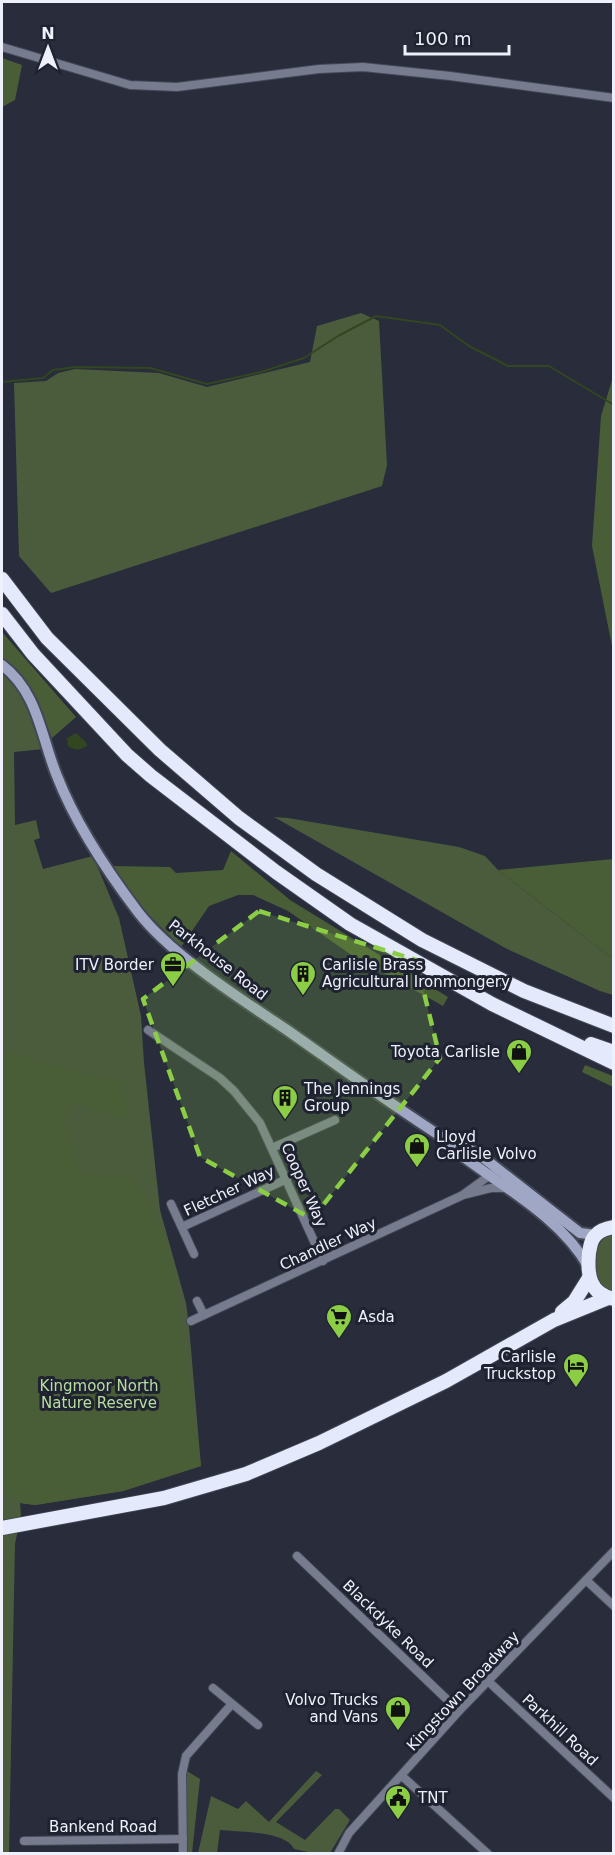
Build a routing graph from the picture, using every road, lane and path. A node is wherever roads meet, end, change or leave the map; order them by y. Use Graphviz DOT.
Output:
graph roads {
  1 [pos="2,47"];
  2 [pos="614,99"];
  3 [pos="2,579"];
  4 [pos="2,614"];
  5 [pos="2,665"];
  6 [pos="524,990"];
  7 [pos="614,1016"];
  8 [pos="614,1026"];
  9 [pos="541,1027"];
  10 [pos="148,1030"];
  11 [pos="614,1052"];
  12 [pos="614,1063"];
  13 [pos="335,1120"];
  14 [pos="273,1148"];
  15 [pos="459,1148"];
  16 [pos="472,1163"];
  17 [pos="494,1178"];
  18 [pos="287,1179"];
  19 [pos="471,1187"];
  20 [pos="463,1195"];
  21 [pos="171,1204"];
  22 [pos="182,1227"];
  23 [pos="614,1227"];
  24 [pos="596,1235"];
  25 [pos="194,1254"];
  26 [pos="323,1261"];
  27 [pos="588,1272"];
  28 [pos="611,1299"];
  29 [pos="197,1301"];
  30 [pos="204,1315"];
  31 [pos="554,1320"];
  32 [pos="191,1321"];
  33 [pos="2,1528"];
  34 [pos="614,1551"];
  35 [pos="297,1556"];
  36 [pos="586,1580"];
  37 [pos="614,1606"];
  38 [pos="489,1682"];
  39 [pos="213,1688"];
  40 [pos="231,1705"];
  41 [pos="459,1711"];
  42 [pos="258,1725"];
  43 [pos="402,1776"];
  44 [pos="614,1798"];
  45 [pos="183,1839"];
  46 [pos="24,1841"];
  47 [pos="183,1854"];
  48 [pos="338,1854"];
  49 [pos="488,1854"];
  1 -- 2 [label="street"];
  3 -- 6 [label="highway"];
  4 -- 9 [label="highway"];
  5 -- 15 [label="street, Parkhouse Road"];
  6 -- 7 [label="highway"];
  6 -- 8 [label="highway"];
  9 -- 11 [label="highway"];
  9 -- 12 [label="highway"];
  10 -- 14 [label="street, Cooper Way"];
  13 -- 14 [label="street"];
  14 -- 18 [label="street, Cooper Way"];
  15 -- 16 [label="street, Parkhouse Road"];
  15 -- 17 [label="street, Parkhouse Road"];
  16 -- 17 [label="street, Parkhouse Road"];
  16 -- 19 [label="street"];
  17 -- 19 [label="street, Chandler Way"];
  17 -- 20 [label="street, Chandler Way"];
  17 -- 24 [label="street, Parkhouse Road"];
  17 -- 27 [label="street, Parkhouse Road"];
  18 -- 22 [label="street, Fletcher Way"];
  18 -- 26 [label="street, Cooper Way"];
  19 -- 20 [label="street, Chandler Way"];
  20 -- 26 [label="street, Chandler Way"];
  21 -- 22 [label="street, Fletcher Way"];
  22 -- 25 [label="street, Fletcher Way"];
  23 -- 24 [label="highway"];
  24 -- 27 [label="highway"];
  26 -- 30 [label="street, Chandler Way"];
  27 -- 28 [label="highway"];
  27 -- 31 [label="highway"];
  28 -- 31 [label="highway"];
  29 -- 30 [label="street"];
  30 -- 32 [label="street, Chandler Way"];
  31 -- 33 [label="highway"];
  34 -- 36 [label="street, Kingstown Broadway"];
  35 -- 41 [label="street, Blackdyke Road"];
  36 -- 37 [label="street"];
  36 -- 38 [label="street, Kingstown Broadway"];
  38 -- 41 [label="street, Kingstown Broadway"];
  38 -- 44 [label="street, Parkhill Road"];
  39 -- 40 [label="street"];
  40 -- 42 [label="street"];
  40 -- 45 [label="street"];
  41 -- 43 [label="street, Kingstown Broadway"];
  43 -- 48 [label="street, Kingstown Broadway"];
  43 -- 49 [label="street"];
  45 -- 46 [label="street, Bankend Road"];
  45 -- 47 [label="street"];
}
